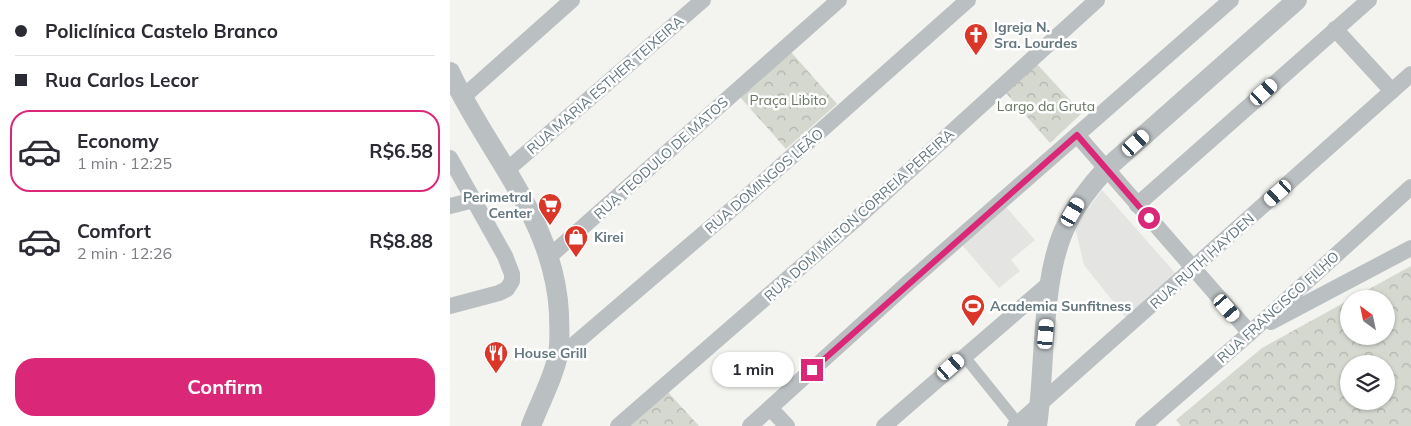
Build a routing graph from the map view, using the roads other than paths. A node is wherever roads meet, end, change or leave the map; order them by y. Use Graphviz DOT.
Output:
graph roads {
  1 [pos="572,0"];
  2 [pos="703,0"];
  3 [pos="840,0"];
  4 [pos="968,0"];
  5 [pos="1097,0"];
  6 [pos="1231,0"];
  7 [pos="1297,0"];
  8 [pos="1369,0"];
  9 [pos="1335,29"];
  10 [pos="450,72"];
  11 [pos="1411,74"];
  12 [pos="1392,91"];
  13 [pos="463,97"];
  14 [pos="1077,135"];
  15 [pos="450,158"];
  16 [pos="1106,169"];
  17 [pos="507,170"];
  18 [pos="1411,186"];
  19 [pos="474,200"];
  20 [pos="1137,205"];
  21 [pos="450,206"];
  22 [pos="1411,248"];
  23 [pos="550,256"];
  24 [pos="1194,269"];
  25 [pos="1051,282"];
  26 [pos="450,306"];
  27 [pos="1250,333"];
  28 [pos="964,356"];
  29 [pos="557,359"];
  30 [pos="1040,404"];
  31 [pos="770,408"];
  32 [pos="1023,425"];
  33 [pos="531,426"];
  34 [pos="618,426"];
  35 [pos="750,426"];
  36 [pos="787,426"];
  37 [pos="884,426"];
  38 [pos="1143,426"];
  1 -- 13 [label="street"];
  2 -- 17 [label="street, RUA MARIA ESTHER TEIXEIRA"];
  3 -- 23 [label="street, RUA TEODULO DE MATOS"];
  4 -- 29 [label="street, RUA DOMINGOS LEÃO"];
  5 -- 34 [label="street, RUA DOM MILTON CORREIA PEREIRA"];
  6 -- 14 [label="street"];
  7 -- 16 [label="street"];
  8 -- 9 [label="street"];
  9 -- 12 [label="street"];
  9 -- 20 [label="street"];
  10 -- 13 [label="street"];
  11 -- 12 [label="street, RUA RUTH HAYDEN"];
  12 -- 24 [label="street, RUA RUTH HAYDEN"];
  13 -- 17 [label="street"];
  14 -- 16 [label="street"];
  14 -- 31 [label="street"];
  15 -- 19 [label="street"];
  16 -- 20 [label="street"];
  16 -- 25 [label="street"];
  17 -- 23 [label="street"];
  18 -- 27 [label="street, RUA FRANCISCO FILHO"];
  19 -- 21 [label="street"];
  19 -- 26 [label="street"];
  20 -- 24 [label="street"];
  22 -- 27 [label="street"];
  23 -- 29 [label="street"];
  24 -- 27 [label="street"];
  24 -- 30 [label="street, RUA RUTH HAYDEN"];
  25 -- 28 [label="street"];
  25 -- 30 [label="street"];
  27 -- 38 [label="street, RUA FRANCISCO FILHO"];
  28 -- 32 [label="street"];
  28 -- 37 [label="street"];
  29 -- 33 [label="street"];
  30 -- 32 [label="street"];
  31 -- 35 [label="street"];
  31 -- 36 [label="street"];
}
